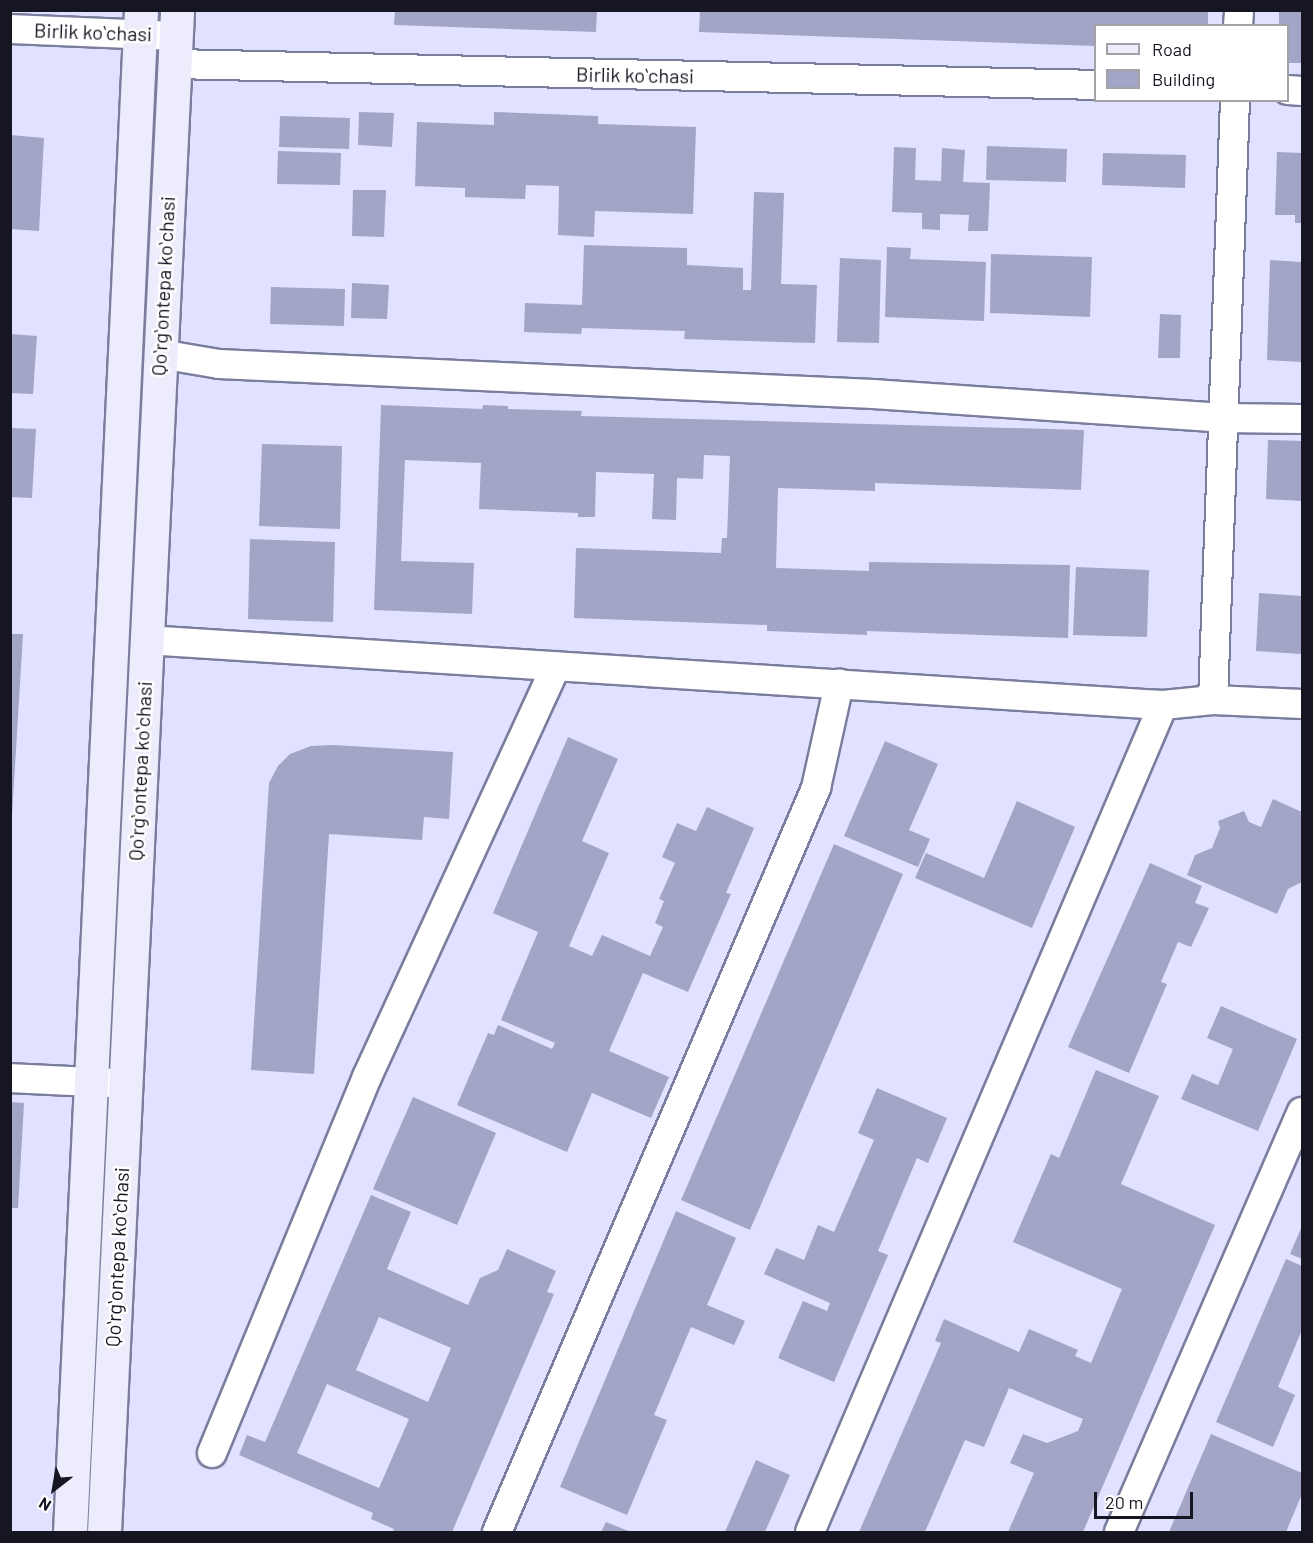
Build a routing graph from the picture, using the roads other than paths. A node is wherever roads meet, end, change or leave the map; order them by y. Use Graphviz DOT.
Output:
graph roads {
  1 [pos="141,22"];
  2 [pos="10,29"];
  3 [pos="175,37"];
  4 [pos="1094,85"];
  5 [pos="1235,102"];
  6 [pos="160,354"];
  7 [pos="1223,418"];
  8 [pos="1302,419"];
  9 [pos="146,640"];
  10 [pos="556,666"];
  11 [pos="839,684"];
  12 [pos="1213,700"];
  13 [pos="1302,704"];
  14 [pos="1163,705"];
  15 [pos="10,1078"];
  16 [pos="91,1082"];
  17 [pos="125,1084"];
  18 [pos="1302,1112"];
  19 [pos="213,1453"];
  20 [pos="70,1533"];
  21 [pos="104,1533"];
  22 [pos="497,1533"];
  23 [pos="810,1533"];
  24 [pos="1119,1533"];
  1 -- 2 [label="street, Birlik koʻchasi"];
  1 -- 3 [label="street, Birlik koʻchasi"];
  1 -- 16 [label="main road, Qoʻrgʻontepa koʻchasi"];
  3 -- 4 [label="street, Birlik koʻchasi"];
  3 -- 6 [label="main road, Qoʻrgʻontepa koʻchasi"];
  5 -- 7 [label="street"];
  6 -- 7 [label="street"];
  6 -- 9 [label="main road, Qoʻrgʻontepa koʻchasi"];
  7 -- 8 [label="street"];
  7 -- 12 [label="street"];
  9 -- 10 [label="street"];
  9 -- 17 [label="main road, Qoʻrgʻontepa koʻchasi"];
  10 -- 11 [label="street"];
  10 -- 19 [label="street"];
  11 -- 14 [label="street"];
  11 -- 22 [label="street"];
  12 -- 13 [label="street"];
  12 -- 14 [label="street"];
  14 -- 23 [label="street"];
  15 -- 16 [label="street"];
  16 -- 17 [label="street"];
  16 -- 20 [label="main road, Qoʻrgʻontepa koʻchasi"];
  17 -- 21 [label="main road, Qoʻrgʻontepa koʻchasi"];
  18 -- 24 [label="street"];
}
